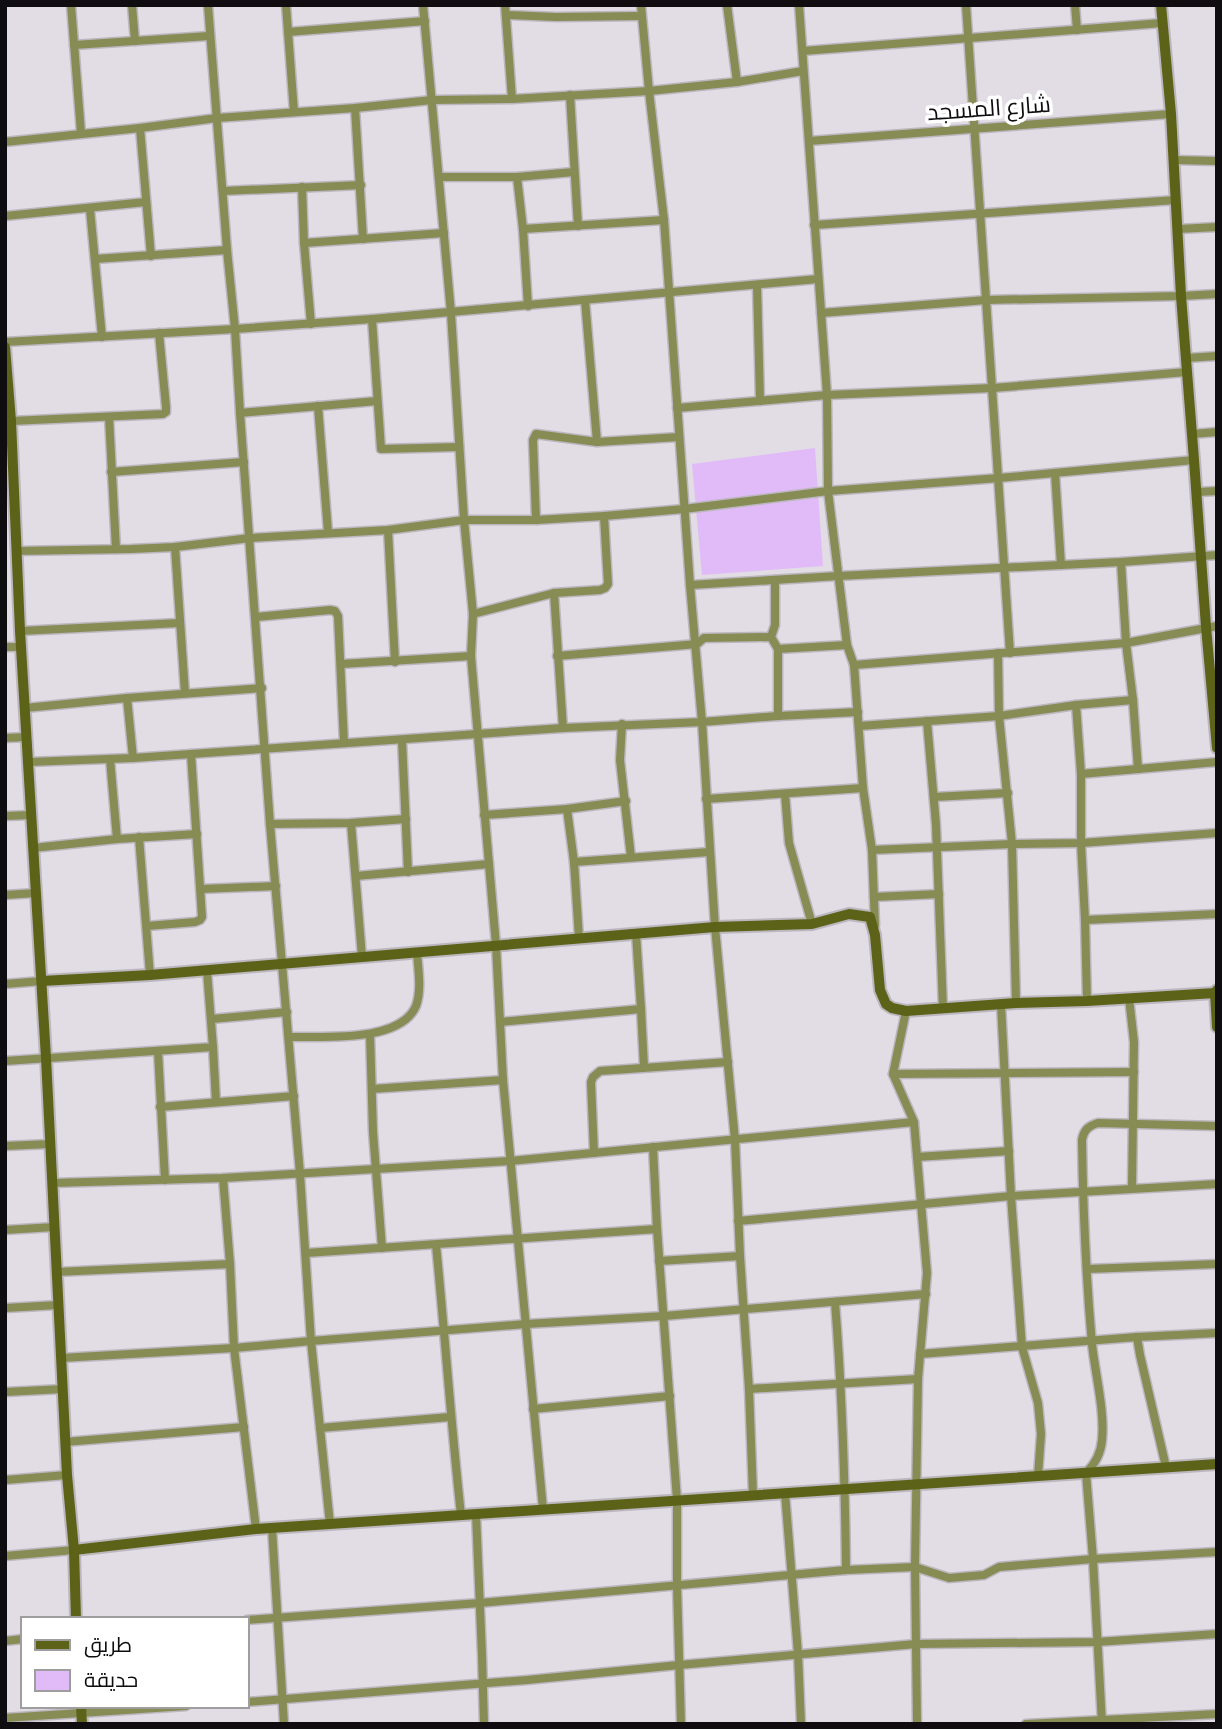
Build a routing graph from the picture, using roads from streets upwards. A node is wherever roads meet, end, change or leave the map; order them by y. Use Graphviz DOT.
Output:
graph roads {
  1 [pos="71,5"];
  2 [pos="132,5"];
  3 [pos="208,5"];
  4 [pos="286,5"];
  5 [pos="424,5"];
  6 [pos="556,5"];
  7 [pos="641,5"];
  8 [pos="727,5"];
  9 [pos="799,5"];
  10 [pos="966,5"];
  11 [pos="1075,5"];
  12 [pos="1161,5"];
  13 [pos="505,10"];
  14 [pos="641,16"];
  15 [pos="556,17"];
  16 [pos="425,21"];
  17 [pos="1162,23"];
  18 [pos="1077,30"];
  19 [pos="288,32"];
  20 [pos="209,36"];
  21 [pos="969,39"];
  22 [pos="135,41"];
  23 [pos="74,46"];
  24 [pos="803,51"];
  25 [pos="803,71"];
  26 [pos="737,82"];
  27 [pos="649,91"];
  28 [pos="570,96"];
  29 [pos="512,99"];
  30 [pos="432,100"];
  31 [pos="355,108"];
  32 [pos="294,112"];
  33 [pos="1171,114"];
  34 [pos="217,118"];
  35 [pos="141,128"];
  36 [pos="975,128"];
  37 [pos="82,133"];
  38 [pos="809,141"];
  39 [pos="5,142"];
  40 [pos="1174,160"];
  41 [pos="1217,161"];
  42 [pos="574,172"];
  43 [pos="439,177"];
  44 [pos="517,177"];
  45 [pos="360,185"];
  46 [pos="302,187"];
  47 [pos="223,191"];
  48 [pos="1175,200"];
  49 [pos="146,202"];
  50 [pos="90,209"];
  51 [pos="980,214"];
  52 [pos="5,216"];
  53 [pos="664,220"];
  54 [pos="814,225"];
  55 [pos="578,226"];
  56 [pos="1217,227"];
  57 [pos="523,229"];
  58 [pos="1178,229"];
  59 [pos="444,233"];
  60 [pos="363,239"];
  61 [pos="304,243"];
  62 [pos="227,250"];
  63 [pos="151,256"];
  64 [pos="95,260"];
  65 [pos="818,279"];
  66 [pos="757,285"];
  67 [pos="669,292"];
  68 [pos="1217,294"];
  69 [pos="1181,296"];
  70 [pos="585,300"];
  71 [pos="986,300"];
  72 [pos="528,306"];
  73 [pos="451,313"];
  74 [pos="821,313"];
  75 [pos="372,319"];
  76 [pos="311,324"];
  77 [pos="235,329"];
  78 [pos="159,333"];
  79 [pos="102,337"];
  80 [pos="5,342"];
  81 [pos="5,347"];
  82 [pos="1217,356"];
  83 [pos="1187,358"];
  84 [pos="1187,372"];
  85 [pos="993,388"];
  86 [pos="7,390"];
  87 [pos="827,395"];
  88 [pos="377,401"];
  89 [pos="760,401"];
  90 [pos="318,406"];
  91 [pos="677,408"];
  92 [pos="240,413"];
  93 [pos="109,416"];
  94 [pos="11,421"];
  95 [pos="1217,432"];
  96 [pos="1192,434"];
  97 [pos="679,437"];
  98 [pos="597,442"];
  99 [pos="458,447"];
  100 [pos="1194,460"];
  101 [pos="244,462"];
  102 [pos="111,471"];
  103 [pos="1055,473"];
  104 [pos="999,478"];
  105 [pos="10,488"];
  106 [pos="828,491"];
  107 [pos="1217,491"];
  108 [pos="1197,492"];
  109 [pos="684,509"];
  110 [pos="604,516"];
  111 [pos="464,520"];
  112 [pos="536,520"];
  113 [pos="388,530"];
  114 [pos="328,532"];
  115 [pos="250,538"];
  116 [pos="175,547"];
  117 [pos="116,549"];
  118 [pos="16,551"];
  119 [pos="1217,555"];
  120 [pos="1201,556"];
  121 [pos="1121,562"];
  122 [pos="1061,565"];
  123 [pos="1005,568"];
  124 [pos="11,572"];
  125 [pos="838,576"];
  126 [pos="775,580"];
  127 [pos="690,585"];
  128 [pos="554,593"];
  129 [pos="473,614"];
  130 [pos="256,617"];
  131 [pos="179,623"];
  132 [pos="1211,627"];
  133 [pos="20,632"];
  134 [pos="771,637"];
  135 [pos="1126,643"];
  136 [pos="697,644"];
  137 [pos="847,645"];
  138 [pos="21,646"];
  139 [pos="5,647"];
  140 [pos="778,649"];
  141 [pos="998,653"];
  142 [pos="1010,653"];
  143 [pos="471,656"];
  144 [pos="557,656"];
  145 [pos="395,662"];
  146 [pos="341,664"];
  147 [pos="854,665"];
  148 [pos="261,688"];
  149 [pos="185,693"];
  150 [pos="127,698"];
  151 [pos="1133,700"];
  152 [pos="1076,705"];
  153 [pos="26,708"];
  154 [pos="858,712"];
  155 [pos="778,716"];
  156 [pos="999,716"];
  157 [pos="926,721"];
  158 [pos="702,722"];
  159 [pos="622,724"];
  160 [pos="859,726"];
  161 [pos="563,728"];
  162 [pos="478,734"];
  163 [pos="27,737"];
  164 [pos="5,738"];
  165 [pos="402,740"];
  166 [pos="344,743"];
  167 [pos="266,748"];
  168 [pos="1217,748"];
  169 [pos="191,754"];
  170 [pos="133,758"];
  171 [pos="110,759"];
  172 [pos="29,762"];
  173 [pos="1217,762"];
  174 [pos="1138,769"];
  175 [pos="1081,774"];
  176 [pos="863,788"];
  177 [pos="1008,793"];
  178 [pos="785,794"];
  179 [pos="934,797"];
  180 [pos="706,799"];
  181 [pos="626,802"];
  182 [pos="567,809"];
  183 [pos="30,815"];
  184 [pos="484,815"];
  185 [pos="5,816"];
  186 [pos="406,819"];
  187 [pos="351,822"];
  188 [pos="270,824"];
  189 [pos="197,834"];
  190 [pos="1217,834"];
  191 [pos="139,837"];
  192 [pos="117,839"];
  193 [pos="1081,843"];
  194 [pos="1012,844"];
  195 [pos="33,848"];
  196 [pos="937,848"];
  197 [pos="872,850"];
  198 [pos="709,852"];
  199 [pos="631,857"];
  200 [pos="573,862"];
  201 [pos="489,864"];
  202 [pos="408,872"];
  203 [pos="356,876"];
  204 [pos="276,886"];
  205 [pos="201,889"];
  206 [pos="36,893"];
  207 [pos="939,894"];
  208 [pos="5,895"];
  209 [pos="874,897"];
  210 [pos="1217,914"];
  211 [pos="1085,920"];
  212 [pos="812,924"];
  213 [pos="146,926"];
  214 [pos="715,927"];
  215 [pos="636,934"];
  216 [pos="875,935"];
  217 [pos="579,938"];
  218 [pos="496,945"];
  219 [pos="417,952"];
  220 [pos="362,957"];
  221 [pos="283,964"];
  222 [pos="207,971"];
  223 [pos="150,975"];
  224 [pos="42,981"];
  225 [pos="5,984"];
  226 [pos="1216,991"];
  227 [pos="1129,998"];
  228 [pos="1087,1001"];
  229 [pos="1016,1003"];
  230 [pos="1001,1004"];
  231 [pos="641,1009"];
  232 [pos="943,1009"];
  233 [pos="906,1011"];
  234 [pos="287,1012"];
  235 [pos="212,1019"];
  236 [pos="500,1022"];
  237 [pos="1217,1027"];
  238 [pos="370,1035"];
  239 [pos="289,1037"];
  240 [pos="213,1047"];
  241 [pos="158,1051"];
  242 [pos="46,1058"];
  243 [pos="5,1061"];
  244 [pos="728,1062"];
  245 [pos="644,1067"];
  246 [pos="1006,1072"];
  247 [pos="1134,1072"];
  248 [pos="893,1074"];
  249 [pos="503,1080"];
  250 [pos="372,1088"];
  251 [pos="294,1096"];
  252 [pos="216,1102"];
  253 [pos="160,1107"];
  254 [pos="914,1122"];
  255 [pos="1132,1124"];
  256 [pos="1217,1126"];
  257 [pos="735,1140"];
  258 [pos="50,1144"];
  259 [pos="5,1146"];
  260 [pos="653,1147"];
  261 [pos="1009,1150"];
  262 [pos="594,1153"];
  263 [pos="917,1157"];
  264 [pos="510,1161"];
  265 [pos="377,1170"];
  266 [pos="300,1174"];
  267 [pos="223,1178"];
  268 [pos="165,1180"];
  269 [pos="52,1183"];
  270 [pos="1217,1184"];
  271 [pos="1132,1188"];
  272 [pos="1083,1191"];
  273 [pos="1011,1196"];
  274 [pos="921,1205"];
  275 [pos="738,1221"];
  276 [pos="54,1227"];
  277 [pos="657,1229"];
  278 [pos="5,1230"];
  279 [pos="518,1239"];
  280 [pos="436,1245"];
  281 [pos="382,1248"];
  282 [pos="306,1253"];
  283 [pos="740,1256"];
  284 [pos="659,1261"];
  285 [pos="230,1264"];
  286 [pos="1217,1264"];
  287 [pos="1088,1269"];
  288 [pos="56,1272"];
  289 [pos="926,1294"];
  290 [pos="835,1302"];
  291 [pos="58,1305"];
  292 [pos="5,1308"];
  293 [pos="744,1309"];
  294 [pos="664,1316"];
  295 [pos="526,1324"];
  296 [pos="445,1330"];
  297 [pos="1217,1333"];
  298 [pos="1137,1337"];
  299 [pos="311,1341"];
  300 [pos="1092,1342"];
  301 [pos="1022,1347"];
  302 [pos="234,1348"];
  303 [pos="920,1354"];
  304 [pos="61,1358"];
  305 [pos="918,1379"];
  306 [pos="841,1383"];
  307 [pos="63,1389"];
  308 [pos="749,1389"];
  309 [pos="5,1392"];
  310 [pos="670,1396"];
  311 [pos="533,1409"];
  312 [pos="450,1417"];
  313 [pos="244,1427"];
  314 [pos="320,1428"];
  315 [pos="65,1441"];
  316 [pos="1217,1464"];
  317 [pos="1166,1467"];
  318 [pos="1086,1473"];
  319 [pos="67,1475"];
  320 [pos="1038,1476"];
  321 [pos="5,1480"];
  322 [pos="918,1484"];
  323 [pos="845,1489"];
  324 [pos="785,1493"];
  325 [pos="753,1495"];
  326 [pos="677,1500"];
  327 [pos="543,1509"];
  328 [pos="476,1514"];
  329 [pos="461,1515"];
  330 [pos="330,1524"];
  331 [pos="272,1528"];
  332 [pos="256,1529"];
  333 [pos="74,1550"];
  334 [pos="1217,1552"];
  335 [pos="5,1556"];
  336 [pos="1093,1559"];
  337 [pos="915,1567"];
  338 [pos="846,1570"];
  339 [pos="792,1575"];
  340 [pos="677,1586"];
  341 [pos="480,1603"];
  342 [pos="76,1617"];
  343 [pos="278,1617"];
  344 [pos="248,1619"];
  345 [pos="1217,1634"];
  346 [pos="1096,1642"];
  347 [pos="916,1644"];
  348 [pos="798,1654"];
  349 [pos="679,1665"];
  350 [pos="482,1684"];
  351 [pos="283,1699"];
  352 [pos="248,1702"];
  353 [pos="160,1708"];
  354 [pos="82,1714"];
  355 [pos="1216,1714"];
  356 [pos="5,1718"];
  357 [pos="1102,1722"];
  358 [pos="285,1724"];
  359 [pos="484,1724"];
  360 [pos="681,1724"];
  361 [pos="802,1724"];
  362 [pos="916,1724"];
  363 [pos="1026,1724"];
  364 [pos="1215,1724"];
  1 -- 23 [label="street"];
  2 -- 22 [label="street"];
  3 -- 20 [label="street"];
  4 -- 19 [label="street"];
  5 -- 16 [label="street"];
  6 -- 15 [label="street"];
  7 -- 14 [label="street"];
  8 -- 26 [label="street"];
  9 -- 24 [label="street"];
  10 -- 21 [label="street"];
  11 -- 18 [label="street"];
  12 -- 17 [label="street"];
  13 -- 15 [label="street"];
  13 -- 29 [label="street"];
  14 -- 15 [label="street"];
  14 -- 27 [label="street"];
  16 -- 19 [label="street"];
  16 -- 30 [label="street"];
  17 -- 18 [label="street"];
  17 -- 33 [label="street"];
  18 -- 21 [label="street"];
  19 -- 32 [label="street"];
  20 -- 22 [label="street"];
  20 -- 34 [label="street"];
  21 -- 24 [label="street"];
  21 -- 36 [label="street"];
  22 -- 23 [label="street"];
  23 -- 37 [label="street"];
  24 -- 25 [label="street"];
  25 -- 26 [label="street"];
  25 -- 38 [label="street"];
  26 -- 27 [label="street"];
  27 -- 28 [label="street"];
  27 -- 53 [label="street"];
  28 -- 29 [label="street"];
  28 -- 42 [label="street"];
  29 -- 30 [label="street"];
  30 -- 31 [label="street"];
  30 -- 43 [label="street"];
  31 -- 32 [label="street"];
  31 -- 45 [label="street"];
  32 -- 34 [label="street"];
  33 -- 36 [label="street, شارع المسجد"];
  33 -- 40 [label="street"];
  34 -- 35 [label="street"];
  34 -- 47 [label="street"];
  35 -- 37 [label="street"];
  35 -- 49 [label="street"];
  36 -- 38 [label="street, شارع المسجد"];
  36 -- 51 [label="street"];
  37 -- 39 [label="street"];
  38 -- 54 [label="street"];
  40 -- 41 [label="street"];
  40 -- 48 [label="street"];
  42 -- 44 [label="street"];
  42 -- 55 [label="street"];
  43 -- 44 [label="street"];
  43 -- 59 [label="street"];
  44 -- 57 [label="street"];
  45 -- 46 [label="street"];
  45 -- 60 [label="street"];
  46 -- 47 [label="street"];
  46 -- 61 [label="street"];
  47 -- 62 [label="street"];
  48 -- 51 [label="street"];
  48 -- 58 [label="street"];
  49 -- 50 [label="street"];
  49 -- 63 [label="street"];
  50 -- 52 [label="street"];
  50 -- 64 [label="street"];
  51 -- 54 [label="street"];
  51 -- 71 [label="street"];
  53 -- 55 [label="street"];
  53 -- 67 [label="street"];
  54 -- 65 [label="street"];
  55 -- 57 [label="street"];
  56 -- 58 [label="street"];
  57 -- 72 [label="street"];
  58 -- 69 [label="street"];
  59 -- 60 [label="street"];
  59 -- 73 [label="street"];
  60 -- 61 [label="street"];
  61 -- 76 [label="street"];
  62 -- 63 [label="street"];
  62 -- 77 [label="street"];
  63 -- 64 [label="street"];
  64 -- 79 [label="street"];
  65 -- 66 [label="street"];
  65 -- 74 [label="street"];
  66 -- 67 [label="street"];
  66 -- 89 [label="street"];
  67 -- 70 [label="street"];
  67 -- 91 [label="street"];
  68 -- 69 [label="street"];
  69 -- 71 [label="street"];
  69 -- 83 [label="street"];
  70 -- 72 [label="street"];
  70 -- 98 [label="street"];
  71 -- 74 [label="street"];
  71 -- 85 [label="street"];
  72 -- 73 [label="street"];
  73 -- 75 [label="street"];
  73 -- 99 [label="street"];
  74 -- 87 [label="street"];
  75 -- 76 [label="street"];
  75 -- 88 [label="street"];
  76 -- 77 [label="street"];
  77 -- 78 [label="street"];
  77 -- 92 [label="street"];
  78 -- 79 [label="street"];
  78 -- 93 [label="street"];
  79 -- 80 [label="street"];
  81 -- 86 [label="street"];
  82 -- 83 [label="street"];
  83 -- 84 [label="street"];
  84 -- 85 [label="street"];
  84 -- 96 [label="street"];
  85 -- 87 [label="street"];
  85 -- 104 [label="street"];
  86 -- 94 [label="street"];
  87 -- 89 [label="street"];
  87 -- 106 [label="street"];
  88 -- 90 [label="street"];
  88 -- 99 [label="street"];
  89 -- 91 [label="street"];
  90 -- 92 [label="street"];
  90 -- 114 [label="street"];
  91 -- 97 [label="street"];
  92 -- 101 [label="street"];
  93 -- 94 [label="street"];
  93 -- 102 [label="street"];
  94 -- 105 [label="street"];
  95 -- 96 [label="street"];
  96 -- 100 [label="street"];
  97 -- 98 [label="street"];
  97 -- 109 [label="street"];
  98 -- 112 [label="street"];
  99 -- 111 [label="street"];
  100 -- 103 [label="street"];
  100 -- 108 [label="street"];
  101 -- 102 [label="street"];
  101 -- 115 [label="street"];
  102 -- 117 [label="street"];
  103 -- 104 [label="street"];
  103 -- 122 [label="street"];
  104 -- 106 [label="street"];
  104 -- 123 [label="street"];
  105 -- 118 [label="street"];
  106 -- 109 [label="street"];
  106 -- 125 [label="street"];
  107 -- 108 [label="street"];
  108 -- 120 [label="street"];
  109 -- 110 [label="street"];
  109 -- 127 [label="street"];
  110 -- 112 [label="street"];
  110 -- 128 [label="street"];
  111 -- 112 [label="street"];
  111 -- 113 [label="street"];
  111 -- 129 [label="street"];
  113 -- 114 [label="street"];
  113 -- 145 [label="street"];
  114 -- 115 [label="street"];
  115 -- 116 [label="street"];
  115 -- 130 [label="street"];
  116 -- 117 [label="street"];
  116 -- 131 [label="street"];
  117 -- 118 [label="street"];
  118 -- 124 [label="street"];
  119 -- 120 [label="street"];
  120 -- 121 [label="street"];
  120 -- 132 [label="street"];
  121 -- 122 [label="street"];
  121 -- 135 [label="street"];
  122 -- 123 [label="street"];
  123 -- 125 [label="street"];
  123 -- 142 [label="street"];
  124 -- 133 [label="street"];
  125 -- 126 [label="street"];
  125 -- 137 [label="street"];
  126 -- 127 [label="street"];
  126 -- 134 [label="street"];
  127 -- 136 [label="street"];
  128 -- 129 [label="street"];
  128 -- 144 [label="street"];
  129 -- 143 [label="street"];
  130 -- 146 [label="street"];
  130 -- 148 [label="street"];
  131 -- 133 [label="street"];
  131 -- 149 [label="street"];
  132 -- 135 [label="street"];
  132 -- 168 [label="street"];
  133 -- 138 [label="street"];
  134 -- 136 [label="street"];
  134 -- 140 [label="street"];
  135 -- 142 [label="street"];
  135 -- 151 [label="street"];
  136 -- 144 [label="street"];
  136 -- 158 [label="street"];
  137 -- 140 [label="street"];
  137 -- 147 [label="street"];
  138 -- 139 [label="street"];
  138 -- 153 [label="street"];
  140 -- 155 [label="street"];
  141 -- 142 [label="street"];
  141 -- 147 [label="street"];
  141 -- 156 [label="street"];
  143 -- 145 [label="street"];
  143 -- 162 [label="street"];
  144 -- 161 [label="street"];
  145 -- 146 [label="street"];
  146 -- 166 [label="street"];
  147 -- 154 [label="street"];
  148 -- 149 [label="street"];
  148 -- 167 [label="street"];
  149 -- 150 [label="street"];
  150 -- 153 [label="street"];
  150 -- 170 [label="street"];
  151 -- 152 [label="street"];
  151 -- 174 [label="street"];
  152 -- 156 [label="street"];
  152 -- 175 [label="street"];
  153 -- 163 [label="street"];
  154 -- 155 [label="street"];
  154 -- 160 [label="street"];
  155 -- 158 [label="street"];
  156 -- 157 [label="street"];
  156 -- 177 [label="street"];
  157 -- 160 [label="street"];
  157 -- 179 [label="street"];
  158 -- 159 [label="street"];
  158 -- 180 [label="street"];
  159 -- 161 [label="street"];
  159 -- 181 [label="street"];
  160 -- 176 [label="street"];
  161 -- 162 [label="street"];
  162 -- 165 [label="street"];
  162 -- 184 [label="street"];
  163 -- 164 [label="street"];
  163 -- 172 [label="street"];
  165 -- 166 [label="street"];
  165 -- 186 [label="street"];
  166 -- 167 [label="street"];
  167 -- 169 [label="street"];
  167 -- 188 [label="street"];
  169 -- 170 [label="street"];
  169 -- 189 [label="street"];
  170 -- 171 [label="street"];
  171 -- 172 [label="street"];
  171 -- 192 [label="street"];
  172 -- 183 [label="street"];
  173 -- 174 [label="street"];
  174 -- 175 [label="street"];
  175 -- 193 [label="street"];
  176 -- 178 [label="street"];
  176 -- 197 [label="street"];
  177 -- 179 [label="street"];
  177 -- 194 [label="street"];
  178 -- 180 [label="street"];
  178 -- 212 [label="street"];
  179 -- 196 [label="street"];
  180 -- 198 [label="street"];
  181 -- 182 [label="street"];
  181 -- 199 [label="street"];
  182 -- 184 [label="street"];
  182 -- 200 [label="street"];
  183 -- 185 [label="street"];
  183 -- 195 [label="street"];
  184 -- 201 [label="street"];
  186 -- 187 [label="street"];
  186 -- 202 [label="street"];
  187 -- 188 [label="street"];
  187 -- 203 [label="street"];
  188 -- 204 [label="street"];
  189 -- 191 [label="street"];
  189 -- 205 [label="street"];
  190 -- 193 [label="street"];
  191 -- 192 [label="street"];
  191 -- 213 [label="street"];
  192 -- 195 [label="street"];
  193 -- 194 [label="street"];
  193 -- 211 [label="street"];
  194 -- 196 [label="street"];
  194 -- 229 [label="street"];
  195 -- 206 [label="street"];
  196 -- 197 [label="street"];
  196 -- 207 [label="street"];
  197 -- 209 [label="street"];
  198 -- 199 [label="street"];
  198 -- 214 [label="street"];
  199 -- 200 [label="street"];
  200 -- 217 [label="street"];
  201 -- 202 [label="street"];
  201 -- 218 [label="street"];
  202 -- 203 [label="street"];
  203 -- 220 [label="street"];
  204 -- 205 [label="street"];
  204 -- 221 [label="street"];
  205 -- 213 [label="street"];
  206 -- 208 [label="street"];
  206 -- 224 [label="street"];
  207 -- 209 [label="street"];
  207 -- 232 [label="street"];
  209 -- 216 [label="street"];
  210 -- 211 [label="street"];
  211 -- 228 [label="street"];
  212 -- 214 [label="street"];
  212 -- 216 [label="street"];
  213 -- 223 [label="street"];
  214 -- 215 [label="street"];
  214 -- 244 [label="street"];
  215 -- 217 [label="street"];
  215 -- 231 [label="street"];
  216 -- 233 [label="street"];
  217 -- 218 [label="street"];
  218 -- 219 [label="street"];
  218 -- 236 [label="street"];
  219 -- 220 [label="street"];
  219 -- 238 [label="street"];
  220 -- 221 [label="street"];
  221 -- 222 [label="street"];
  221 -- 234 [label="street"];
  222 -- 223 [label="street"];
  222 -- 235 [label="street"];
  223 -- 224 [label="street"];
  224 -- 225 [label="street"];
  224 -- 242 [label="street"];
  226 -- 227 [label="street"];
  226 -- 237 [label="street"];
  227 -- 228 [label="street"];
  227 -- 247 [label="street"];
  228 -- 229 [label="street"];
  229 -- 230 [label="street"];
  230 -- 232 [label="street"];
  230 -- 246 [label="street"];
  231 -- 236 [label="street"];
  231 -- 245 [label="street"];
  232 -- 233 [label="street"];
  233 -- 248 [label="street"];
  234 -- 235 [label="street"];
  234 -- 239 [label="street"];
  235 -- 240 [label="street"];
  236 -- 249 [label="street"];
  238 -- 239 [label="street"];
  238 -- 250 [label="street"];
  239 -- 251 [label="street"];
  240 -- 241 [label="street"];
  240 -- 252 [label="street"];
  241 -- 242 [label="street"];
  241 -- 253 [label="street"];
  242 -- 243 [label="street"];
  242 -- 258 [label="street"];
  244 -- 245 [label="street"];
  244 -- 257 [label="street"];
  245 -- 262 [label="street"];
  246 -- 247 [label="street"];
  246 -- 248 [label="street"];
  246 -- 261 [label="street"];
  247 -- 255 [label="street"];
  248 -- 254 [label="street"];
  249 -- 250 [label="street"];
  249 -- 264 [label="street"];
  250 -- 265 [label="street"];
  251 -- 252 [label="street"];
  251 -- 266 [label="street"];
  252 -- 253 [label="street"];
  253 -- 268 [label="street"];
  254 -- 257 [label="street"];
  254 -- 263 [label="street"];
  255 -- 256 [label="street"];
  255 -- 271 [label="street"];
  255 -- 272 [label="street"];
  257 -- 260 [label="street"];
  257 -- 275 [label="street"];
  258 -- 259 [label="street"];
  258 -- 269 [label="street"];
  260 -- 262 [label="street"];
  260 -- 277 [label="street"];
  261 -- 263 [label="street"];
  261 -- 273 [label="street"];
  262 -- 264 [label="street"];
  263 -- 274 [label="street"];
  264 -- 265 [label="street"];
  264 -- 279 [label="street"];
  265 -- 266 [label="street"];
  265 -- 281 [label="street"];
  266 -- 267 [label="street"];
  266 -- 282 [label="street"];
  267 -- 268 [label="street"];
  267 -- 285 [label="street"];
  268 -- 269 [label="street"];
  269 -- 276 [label="street"];
  270 -- 271 [label="street"];
  271 -- 272 [label="street"];
  272 -- 273 [label="street"];
  272 -- 287 [label="street"];
  273 -- 274 [label="street"];
  273 -- 301 [label="street"];
  274 -- 275 [label="street"];
  274 -- 289 [label="street"];
  275 -- 283 [label="street"];
  276 -- 278 [label="street"];
  276 -- 288 [label="street"];
  277 -- 279 [label="street"];
  277 -- 284 [label="street"];
  279 -- 280 [label="street"];
  279 -- 295 [label="street"];
  280 -- 281 [label="street"];
  280 -- 296 [label="street"];
  281 -- 282 [label="street"];
  282 -- 299 [label="street"];
  283 -- 284 [label="street"];
  283 -- 293 [label="street"];
  284 -- 294 [label="street"];
  285 -- 288 [label="street"];
  285 -- 302 [label="street"];
  286 -- 287 [label="street"];
  287 -- 300 [label="street"];
  288 -- 291 [label="street"];
  289 -- 290 [label="street"];
  289 -- 303 [label="street"];
  290 -- 293 [label="street"];
  290 -- 306 [label="street"];
  291 -- 292 [label="street"];
  291 -- 304 [label="street"];
  293 -- 294 [label="street"];
  293 -- 308 [label="street"];
  294 -- 295 [label="street"];
  294 -- 310 [label="street"];
  295 -- 296 [label="street"];
  295 -- 311 [label="street"];
  296 -- 299 [label="street"];
  296 -- 312 [label="street"];
  297 -- 298 [label="street"];
  298 -- 300 [label="street"];
  298 -- 317 [label="street"];
  299 -- 302 [label="street"];
  299 -- 314 [label="street"];
  300 -- 301 [label="street"];
  300 -- 318 [label="street"];
  301 -- 303 [label="street"];
  301 -- 320 [label="street"];
  302 -- 304 [label="street"];
  302 -- 313 [label="street"];
  303 -- 305 [label="street"];
  304 -- 307 [label="street"];
  305 -- 306 [label="street"];
  305 -- 322 [label="street"];
  306 -- 308 [label="street"];
  306 -- 323 [label="street"];
  307 -- 309 [label="street"];
  307 -- 315 [label="street"];
  308 -- 325 [label="street"];
  310 -- 311 [label="street"];
  310 -- 326 [label="street"];
  311 -- 327 [label="street"];
  312 -- 314 [label="street"];
  312 -- 329 [label="street"];
  313 -- 315 [label="street"];
  313 -- 332 [label="street"];
  314 -- 330 [label="street"];
  315 -- 319 [label="street"];
  316 -- 317 [label="street"];
  317 -- 318 [label="street"];
  318 -- 320 [label="street"];
  318 -- 336 [label="street"];
  319 -- 321 [label="street"];
  319 -- 333 [label="street"];
  320 -- 322 [label="street"];
  322 -- 323 [label="street"];
  322 -- 337 [label="street"];
  323 -- 324 [label="street"];
  323 -- 338 [label="street"];
  324 -- 325 [label="street"];
  324 -- 339 [label="street"];
  325 -- 326 [label="street"];
  326 -- 327 [label="street"];
  326 -- 340 [label="street"];
  327 -- 328 [label="street"];
  328 -- 329 [label="street"];
  328 -- 341 [label="street"];
  329 -- 330 [label="street"];
  330 -- 331 [label="street"];
  331 -- 332 [label="street"];
  331 -- 343 [label="street"];
  332 -- 333 [label="street"];
  333 -- 335 [label="street"];
  333 -- 342 [label="street"];
  334 -- 336 [label="street"];
  336 -- 337 [label="street"];
  336 -- 346 [label="street"];
  337 -- 338 [label="street"];
  337 -- 347 [label="street"];
  338 -- 339 [label="street"];
  339 -- 340 [label="street"];
  339 -- 348 [label="street"];
  340 -- 341 [label="street"];
  340 -- 349 [label="street"];
  341 -- 343 [label="street"];
  341 -- 350 [label="street"];
  343 -- 344 [label="street"];
  343 -- 351 [label="street"];
  345 -- 346 [label="street"];
  346 -- 347 [label="street"];
  346 -- 357 [label="street"];
  347 -- 348 [label="street"];
  347 -- 362 [label="street"];
  348 -- 349 [label="street"];
  348 -- 361 [label="street"];
  349 -- 350 [label="street"];
  349 -- 360 [label="street"];
  350 -- 351 [label="street"];
  350 -- 359 [label="street"];
  351 -- 352 [label="street"];
  351 -- 358 [label="street"];
  353 -- 354 [label="street"];
  354 -- 356 [label="street"];
  355 -- 357 [label="street"];
  355 -- 364 [label="street"];
  357 -- 363 [label="street"];
}
